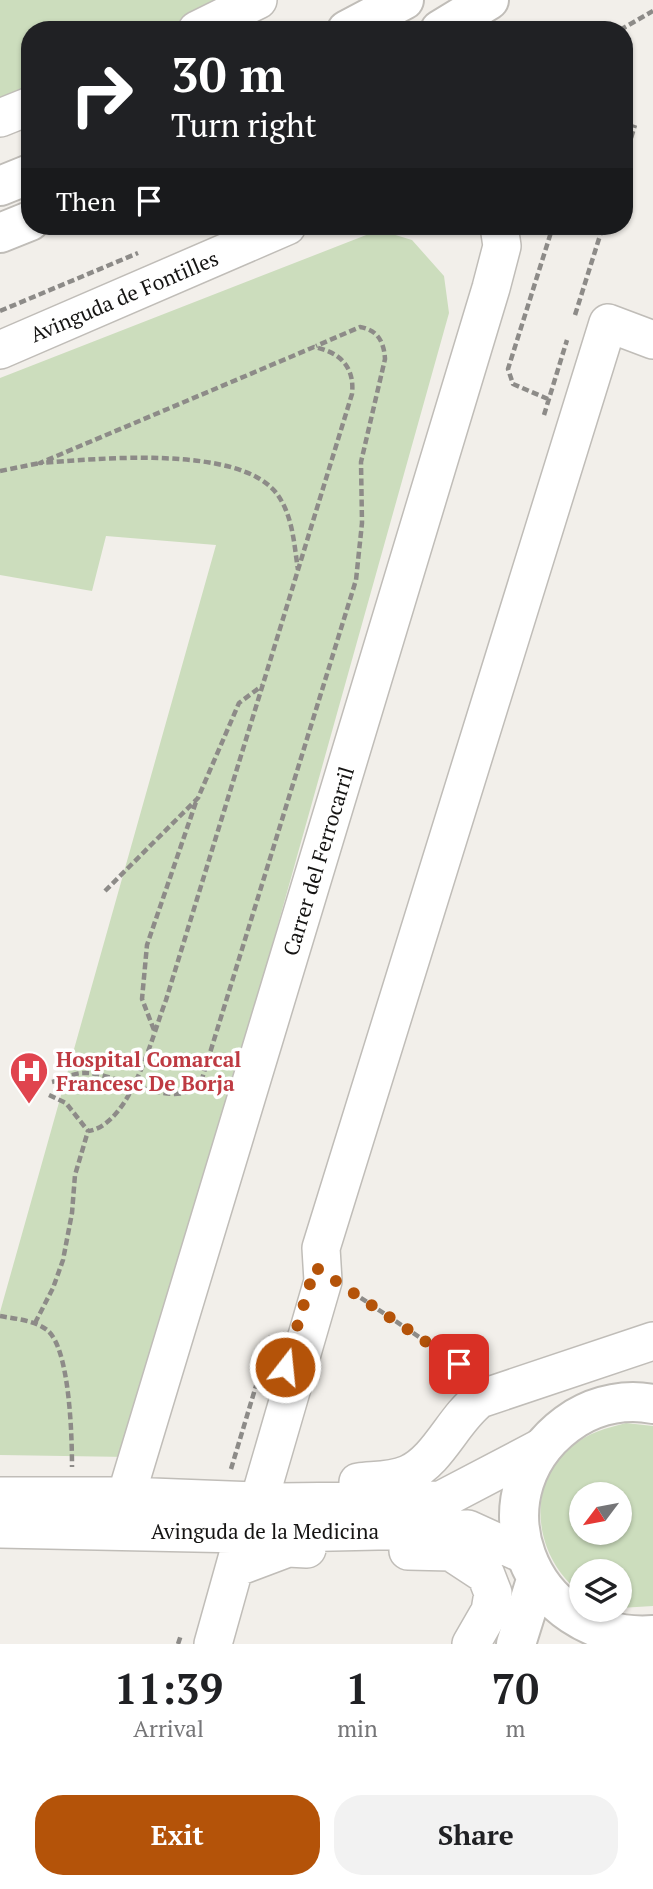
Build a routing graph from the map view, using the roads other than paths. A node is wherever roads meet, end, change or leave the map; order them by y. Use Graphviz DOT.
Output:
graph roads {
  1 [pos="258,0"];
  2 [pos="404,0"];
  3 [pos="489,0"];
  4 [pos="215,21"];
  5 [pos="364,21"];
  6 [pos="455,21"];
  7 [pos="21,110"];
  8 [pos="0,118"];
  9 [pos="21,178"];
  10 [pos="0,186"];
  11 [pos="21,225"];
  12 [pos="0,233"];
  13 [pos="266,235"];
  14 [pos="500,235"];
  15 [pos="653,340"];
  16 [pos="0,350"];
  17 [pos="653,1341"];
  18 [pos="648,1399"];
  19 [pos="544,1446"];
  20 [pos="0,1496"];
  21 [pos="126,1496"];
  22 [pos="269,1501"];
  23 [pos="0,1529"];
  24 [pos="239,1551"];
  25 [pos="530,1567"];
  26 [pos="633,1638"];
  27 [pos="213,1644"];
  28 [pos="471,1644"];
  29 [pos="516,1644"];
  1 -- 4 [label="street"];
  2 -- 5 [label="main road"];
  3 -- 6 [label="main road"];
  7 -- 8 [label="street"];
  9 -- 10 [label="main road"];
  11 -- 12 [label="main road"];
  13 -- 16 [label="street, Avinguda de Fontilles"];
  14 -- 21 [label="street, Carrer del Ferrocarril"];
  15 -- 22 [label="street"];
  17 -- 22 [label="street, Avinguda de la Medicina"];
  18 -- 19 [label="main road"];
  19 -- 22 [label="street, Avinguda de la Medicina"];
  19 -- 25 [label="main road"];
  20 -- 21 [label="street, Avinguda de la Medicina"];
  21 -- 22 [label="street, Avinguda de la Medicina"];
  23 -- 24 [label="street, Avinguda de la Medicina"];
  24 -- 25 [label="street, Avinguda de la Medicina"];
  24 -- 27 [label="street"];
  24 -- 28 [label="street"];
  25 -- 26 [label="main road"];
  25 -- 29 [label="main road"];
}
